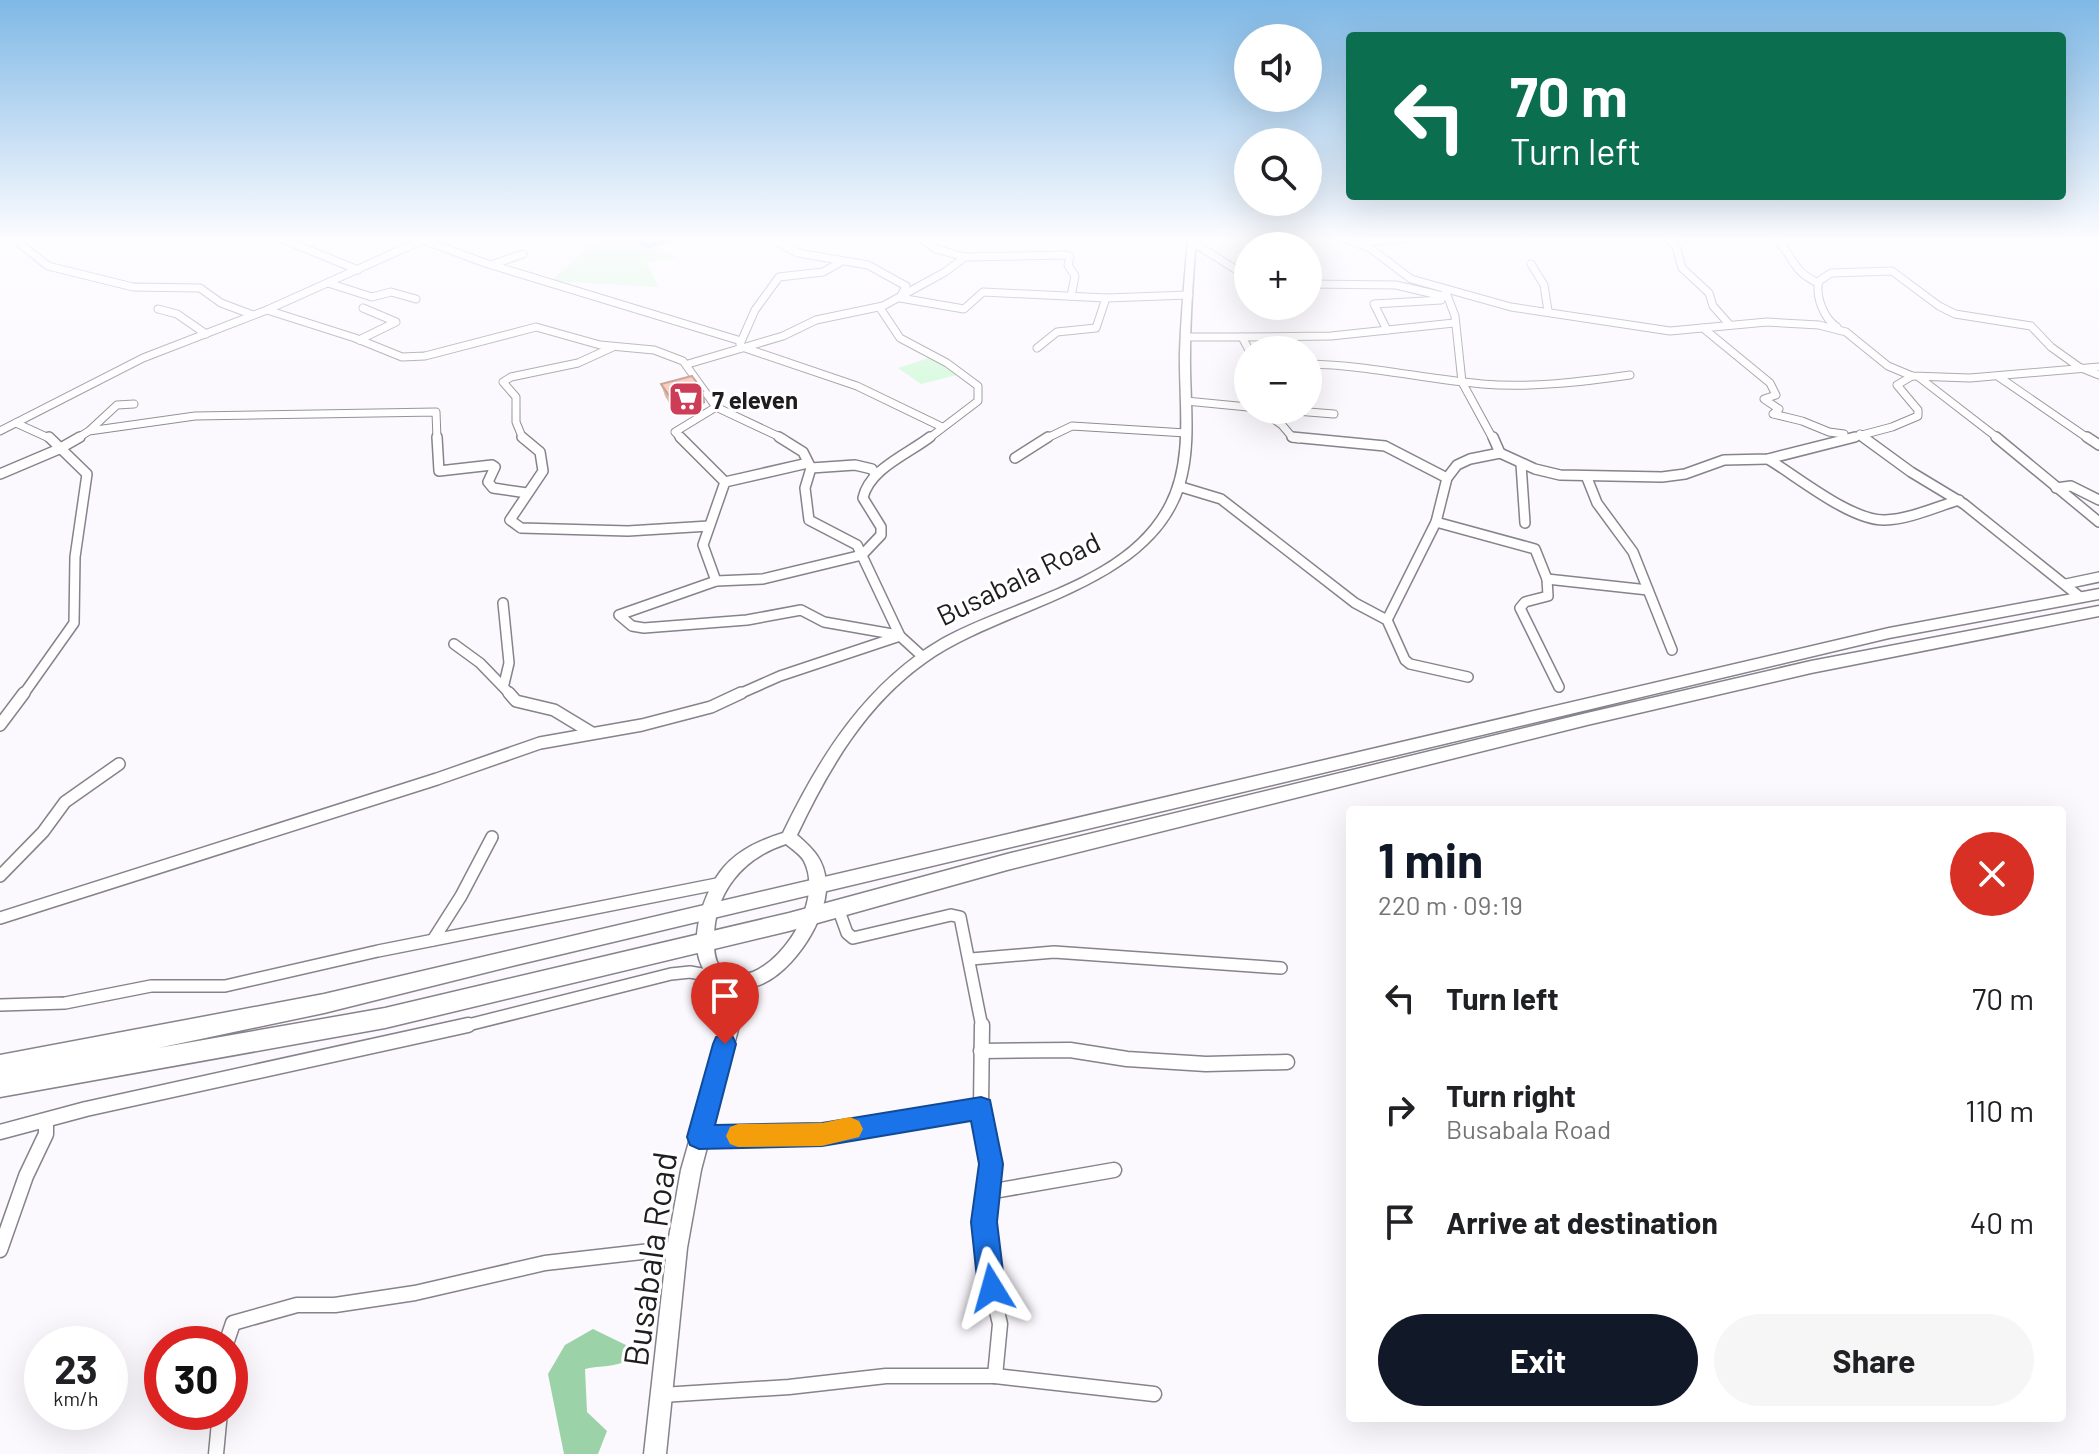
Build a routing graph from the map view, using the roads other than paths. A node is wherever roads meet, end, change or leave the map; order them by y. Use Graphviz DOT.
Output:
graph roads {
  1 [pos="229,306"];
  2 [pos="276,306"];
  3 [pos="620,306"];
  4 [pos="758,306"];
  5 [pos="884,306"];
  6 [pos="946,306"];
  7 [pos="968,306"];
  8 [pos="1103,306"];
  9 [pos="1188,306"];
  10 [pos="1375,306"];
  11 [pos="1452,306"];
  12 [pos="1508,306"];
  13 [pos="1547,306"];
  14 [pos="1713,306"];
  15 [pos="1823,306"];
  16 [pos="1943,306"];
  17 [pos="363,308"];
  18 [pos="880,308"];
  19 [pos="158,309"];
  20 [pos="267,310"];
  21 [pos="1548,311"];
  22 [pos="253,315"];
  23 [pos="1828,321"];
  24 [pos="1454,323"];
  25 [pos="1729,324"];
  26 [pos="1819,325"];
  27 [pos="1703,328"];
  28 [pos="1387,330"];
  29 [pos="1846,332"];
  30 [pos="206,334"];
  31 [pos="1322,336"];
  32 [pos="1186,337"];
  33 [pos="1234,337"];
  34 [pos="359,340"];
  35 [pos="740,344"];
  36 [pos="613,347"];
  37 [pos="1037,348"];
  38 [pos="688,364"];
  39 [pos="1322,364"];
  40 [pos="2079,367"];
  41 [pos="2099,367"];
  42 [pos="1630,375"];
  43 [pos="2099,375"];
  44 [pos="1998,376"];
  45 [pos="1915,377"];
  46 [pos="1462,382"];
  47 [pos="1186,401"];
  48 [pos="134,404"];
  49 [pos="1234,406"];
  50 [pos="716,407"];
  51 [pos="1322,413"];
  52 [pos="1334,414"];
  53 [pos="16,423"];
  54 [pos="1280,424"];
  55 [pos="942,427"];
  56 [pos="0,431"];
  57 [pos="89,431"];
  58 [pos="1186,433"];
  59 [pos="1861,434"];
  60 [pos="2099,445"];
  61 [pos="59,449"];
  62 [pos="1500,453"];
  63 [pos="1015,458"];
  64 [pos="1768,459"];
  65 [pos="1521,464"];
  66 [pos="810,466"];
  67 [pos="0,474"];
  68 [pos="875,474"];
  69 [pos="1447,478"];
  70 [pos="1587,478"];
  71 [pos="725,482"];
  72 [pos="1178,486"];
  73 [pos="2056,488"];
  74 [pos="527,493"];
  75 [pos="1959,500"];
  76 [pos="2099,500"];
  77 [pos="1436,522"];
  78 [pos="2099,522"];
  79 [pos="1525,523"];
  80 [pos="709,526"];
  81 [pos="862,555"];
  82 [pos="2099,577"];
  83 [pos="1547,579"];
  84 [pos="716,581"];
  85 [pos="1648,590"];
  86 [pos="2082,591"];
  87 [pos="503,603"];
  88 [pos="2099,611"];
  89 [pos="1387,620"];
  90 [pos="900,636"];
  91 [pos="454,644"];
  92 [pos="1672,650"];
  93 [pos="923,657"];
  94 [pos="1468,677"];
  95 [pos="504,684"];
  96 [pos="1559,687"];
  97 [pos="0,725"];
  98 [pos="592,733"];
  99 [pos="119,764"];
  100 [pos="492,837"];
  101 [pos="789,837"];
  102 [pos="0,876"];
  103 [pos="722,883"];
  104 [pos="817,884"];
  105 [pos="838,908"];
  106 [pos="707,910"];
  107 [pos="812,915"];
  108 [pos="0,918"];
  109 [pos="433,940"];
  110 [pos="706,942"];
  111 [pos="971,959"];
  112 [pos="1281,968"];
  113 [pos="718,977"];
  114 [pos="742,983"];
  115 [pos="0,1005"];
  116 [pos="981,1051"];
  117 [pos="1287,1062"];
  118 [pos="0,1066"];
  119 [pos="0,1086"];
  120 [pos="981,1108"];
  121 [pos="46,1122"];
  122 [pos="0,1132"];
  123 [pos="699,1137"];
  124 [pos="1114,1170"];
  125 [pos="988,1192"];
  126 [pos="677,1248"];
  127 [pos="0,1250"];
  128 [pos="232,1326"];
  129 [pos="995,1376"];
  130 [pos="1154,1394"];
  131 [pos="662,1395"];
  132 [pos="218,1430"];
  133 [pos="216,1454"];
  134 [pos="655,1454"];
  1 -- 22 [label="street"];
  2 -- 20 [label="street"];
  3 -- 35 [label="street"];
  4 -- 35 [label="street"];
  5 -- 18 [label="street"];
  6 -- 7 [label="street"];
  8 -- 37 [label="street"];
  9 -- 32 [label="street, Busabala Road"];
  10 -- 28 [label="street"];
  11 -- 24 [label="street"];
  12 -- 21 [label="street"];
  13 -- 21 [label="street"];
  14 -- 25 [label="street"];
  15 -- 23 [label="street"];
  16 -- 40 [label="street"];
  17 -- 34 [label="street"];
  18 -- 35 [label="street"];
  18 -- 55 [label="street"];
  19 -- 30 [label="street"];
  20 -- 22 [label="street"];
  20 -- 34 [label="street"];
  21 -- 27 [label="street"];
  22 -- 30 [label="street"];
  23 -- 26 [label="street"];
  23 -- 29 [label="street"];
  24 -- 28 [label="street"];
  24 -- 46 [label="street"];
  25 -- 26 [label="street"];
  25 -- 27 [label="street"];
  26 -- 29 [label="street"];
  27 -- 59 [label="street"];
  28 -- 31 [label="street"];
  29 -- 45 [label="street"];
  30 -- 53 [label="street"];
  32 -- 33 [label="street"];
  32 -- 47 [label="street, Busabala Road"];
  34 -- 36 [label="street"];
  35 -- 38 [label="street"];
  35 -- 55 [label="street"];
  36 -- 38 [label="street"];
  36 -- 74 [label="street"];
  38 -- 50 [label="street"];
  39 -- 46 [label="street"];
  40 -- 41 [label="street"];
  40 -- 43 [label="street"];
  40 -- 44 [label="street"];
  42 -- 46 [label="street"];
  44 -- 45 [label="street"];
  44 -- 60 [label="street"];
  45 -- 59 [label="street"];
  45 -- 73 [label="street"];
  46 -- 62 [label="street"];
  47 -- 49 [label="street"];
  47 -- 58 [label="street, Busabala Road"];
  48 -- 57 [label="street"];
  50 -- 66 [label="street"];
  50 -- 71 [label="street"];
  51 -- 52 [label="street"];
  53 -- 56 [label="street"];
  53 -- 61 [label="street"];
  54 -- 69 [label="street"];
  55 -- 68 [label="street"];
  57 -- 61 [label="street"];
  57 -- 74 [label="street"];
  58 -- 63 [label="street"];
  58 -- 72 [label="street, Busabala Road"];
  59 -- 64 [label="street"];
  59 -- 75 [label="street"];
  61 -- 67 [label="street"];
  61 -- 97 [label="street"];
  62 -- 65 [label="street"];
  62 -- 69 [label="street"];
  64 -- 70 [label="street"];
  64 -- 75 [label="street"];
  65 -- 70 [label="street"];
  65 -- 79 [label="street"];
  66 -- 68 [label="street"];
  66 -- 71 [label="street"];
  66 -- 81 [label="street"];
  68 -- 81 [label="street"];
  69 -- 77 [label="street"];
  70 -- 85 [label="street"];
  71 -- 80 [label="street"];
  72 -- 89 [label="street"];
  72 -- 93 [label="street, Busabala Road"];
  73 -- 76 [label="street"];
  73 -- 78 [label="street"];
  74 -- 80 [label="street"];
  75 -- 86 [label="street"];
  77 -- 83 [label="street"];
  77 -- 89 [label="street"];
  80 -- 84 [label="street"];
  81 -- 84 [label="street"];
  81 -- 90 [label="street"];
  82 -- 86 [label="street"];
  83 -- 85 [label="street"];
  83 -- 96 [label="street"];
  84 -- 90 [label="street"];
  85 -- 92 [label="street"];
  86 -- 104 [label="highway"];
  87 -- 95 [label="street"];
  88 -- 105 [label="highway"];
  89 -- 94 [label="street"];
  90 -- 93 [label="street"];
  90 -- 98 [label="street"];
  91 -- 95 [label="street"];
  93 -- 101 [label="street, Busabala Road"];
  95 -- 98 [label="street"];
  98 -- 108 [label="street"];
  99 -- 102 [label="street"];
  100 -- 109 [label="street"];
  101 -- 103 [label="street"];
  101 -- 104 [label="street"];
  103 -- 106 [label="street"];
  103 -- 109 [label="street"];
  104 -- 106 [label="highway"];
  104 -- 107 [label="street"];
  105 -- 107 [label="highway"];
  105 -- 111 [label="street"];
  106 -- 110 [label="street"];
  106 -- 118 [label="highway"];
  107 -- 110 [label="highway"];
  107 -- 114 [label="street"];
  109 -- 115 [label="street"];
  110 -- 113 [label="street"];
  110 -- 119 [label="highway"];
  111 -- 112 [label="street"];
  111 -- 116 [label="street"];
  113 -- 114 [label="street"];
  113 -- 121 [label="street"];
  114 -- 123 [label="street, Busabala Road"];
  116 -- 117 [label="street"];
  116 -- 120 [label="street"];
  120 -- 123 [label="street"];
  120 -- 125 [label="street"];
  121 -- 122 [label="street"];
  121 -- 127 [label="street"];
  123 -- 126 [label="street, Busabala Road"];
  124 -- 125 [label="street"];
  125 -- 129 [label="street"];
  126 -- 128 [label="street"];
  126 -- 131 [label="street, Busabala Road"];
  129 -- 130 [label="street"];
  129 -- 131 [label="street"];
  131 -- 134 [label="street, Busabala Road"];
  132 -- 133 [label="street"];
}
